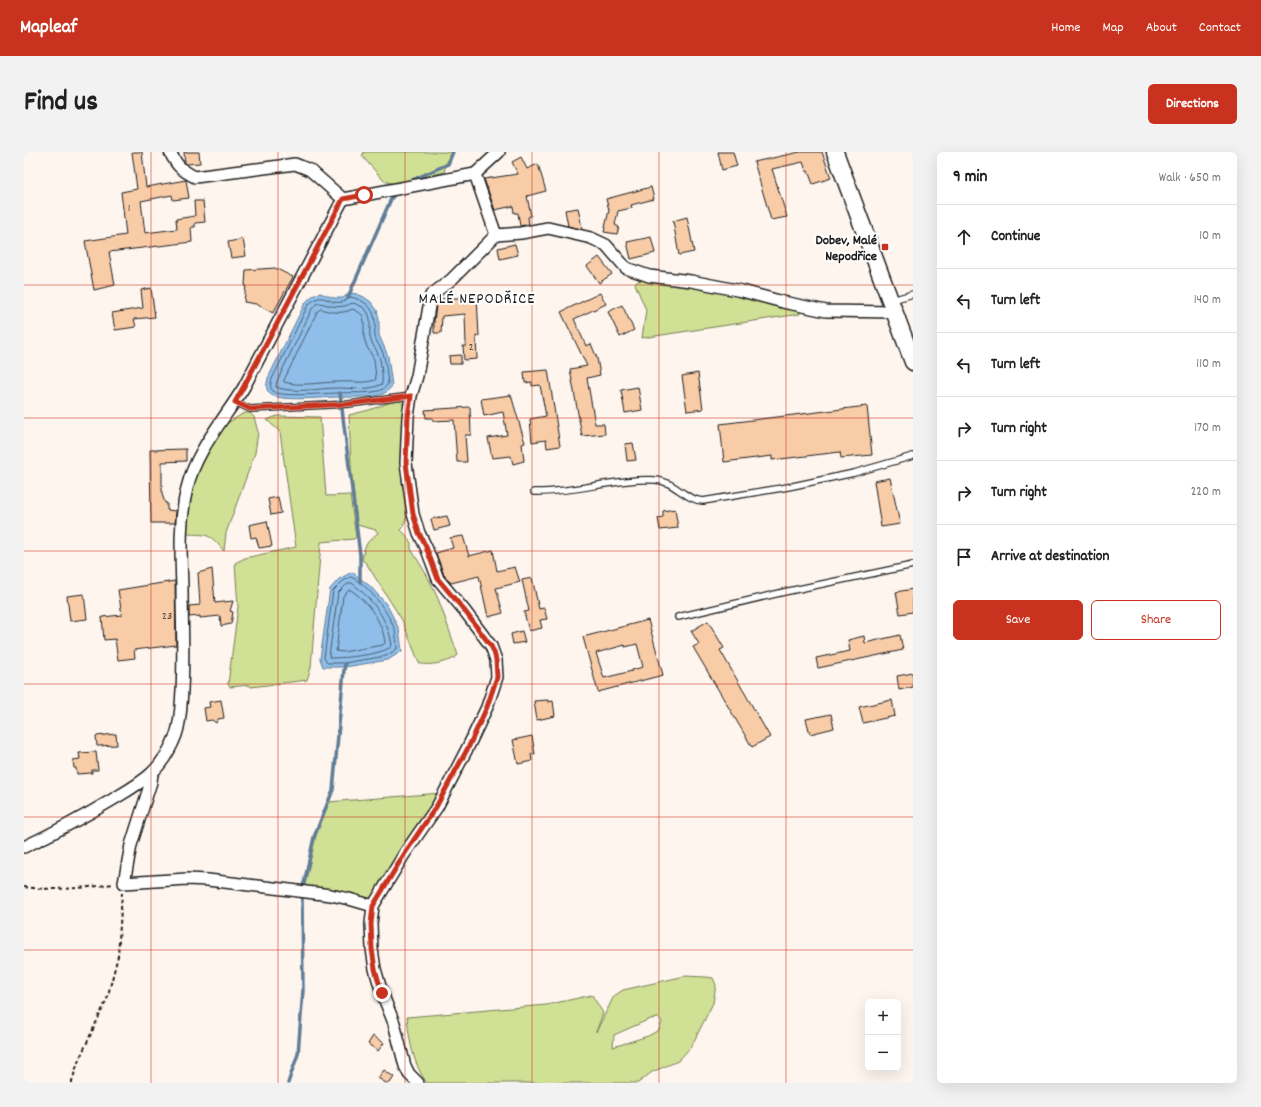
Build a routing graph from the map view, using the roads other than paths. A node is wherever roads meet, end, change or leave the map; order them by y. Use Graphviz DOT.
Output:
graph roads {
  1 [pos="170,152"];
  2 [pos="499,152"];
  3 [pos="835,152"];
  4 [pos="475,174"];
  5 [pos="343,199"];
  6 [pos="496,235"];
  7 [pos="913,294"];
  8 [pos="892,306"];
  9 [pos="913,362"];
  10 [pos="411,396"];
  11 [pos="235,402"];
  12 [pos="913,456"];
  13 [pos="534,492"];
  14 [pos="913,565"];
  15 [pos="678,617"];
  16 [pos="152,773"];
  17 [pos="24,847"];
  18 [pos="373,906"];
  19 [pos="418,1083"];
  1 -- 5 [label="street"];
  2 -- 4 [label="street"];
  3 -- 8 [label="main road"];
  4 -- 5 [label="street"];
  4 -- 6 [label="street"];
  5 -- 11 [label="street"];
  6 -- 8 [label="street"];
  6 -- 10 [label="street"];
  7 -- 8 [label="lane"];
  8 -- 9 [label="main road"];
  10 -- 11 [label="lane"];
  10 -- 18 [label="street"];
  11 -- 16 [label="street"];
  12 -- 13 [label="lane"];
  14 -- 15 [label="lane"];
  16 -- 17 [label="street"];
  16 -- 18 [label="street"];
  18 -- 19 [label="street"];
}
